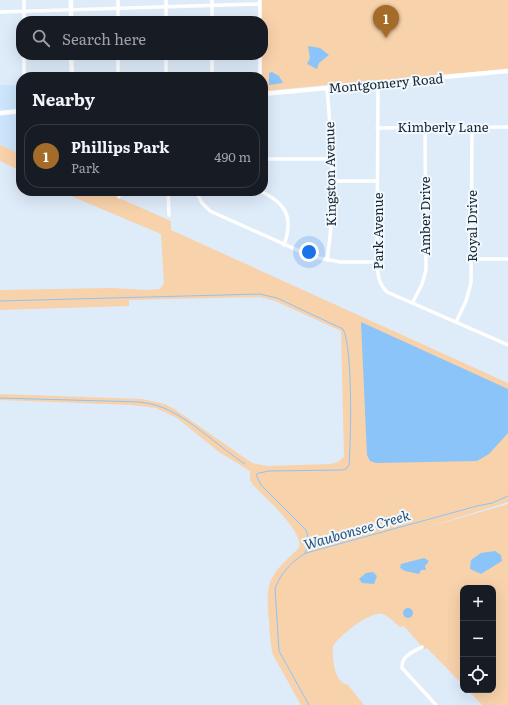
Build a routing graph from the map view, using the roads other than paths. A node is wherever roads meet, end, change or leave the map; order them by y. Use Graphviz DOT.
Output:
graph roads {
  1 [pos="24,0"];
  2 [pos="71,0"];
  3 [pos="118,0"];
  4 [pos="166,0"];
  5 [pos="212,0"];
  6 [pos="260,2"];
  7 [pos="212,6"];
  8 [pos="118,8"];
  9 [pos="166,8"];
  10 [pos="71,10"];
  11 [pos="24,11"];
  12 [pos="0,12"];
  13 [pos="24,16"];
  14 [pos="71,16"];
  15 [pos="118,16"];
  16 [pos="166,16"];
  17 [pos="212,16"];
  18 [pos="260,16"];
  19 [pos="24,60"];
  20 [pos="72,60"];
  21 [pos="118,60"];
  22 [pos="166,60"];
  23 [pos="212,60"];
  24 [pos="260,60"];
  25 [pos="24,72"];
  26 [pos="72,72"];
  27 [pos="118,72"];
  28 [pos="166,72"];
  29 [pos="212,72"];
  30 [pos="260,72"];
  31 [pos="508,72"];
  32 [pos="378,84"];
  33 [pos="327,88"];
  34 [pos="268,94"];
  35 [pos="16,111"];
  36 [pos="0,113"];
  37 [pos="508,127"];
  38 [pos="377,128"];
  39 [pos="425,128"];
  40 [pos="472,128"];
  41 [pos="268,159"];
  42 [pos="331,159"];
  43 [pos="331,181"];
  44 [pos="377,181"];
  45 [pos="268,195"];
  46 [pos="168,196"];
  47 [pos="198,196"];
  48 [pos="169,215"];
  49 [pos="284,245"];
  50 [pos="473,259"];
  51 [pos="508,259"];
  52 [pos="327,260"];
  53 [pos="377,262"];
  54 [pos="413,302"];
  55 [pos="456,322"];
  56 [pos="508,344"];
  57 [pos="422,647"];
  58 [pos="436,705"];
  1 -- 11 [label="street"];
  2 -- 10 [label="street"];
  3 -- 8 [label="street"];
  4 -- 9 [label="street"];
  5 -- 7 [label="street"];
  6 -- 7 [label="street"];
  6 -- 18 [label="street"];
  7 -- 9 [label="street"];
  7 -- 17 [label="street"];
  8 -- 9 [label="street"];
  8 -- 10 [label="street"];
  8 -- 15 [label="street"];
  9 -- 16 [label="street"];
  10 -- 11 [label="street"];
  10 -- 14 [label="street"];
  11 -- 12 [label="street"];
  11 -- 13 [label="street"];
  19 -- 25 [label="street"];
  20 -- 26 [label="street"];
  21 -- 27 [label="street"];
  22 -- 28 [label="street"];
  23 -- 29 [label="street"];
  24 -- 30 [label="street"];
  31 -- 32 [label="street, Montgomery Road"];
  32 -- 33 [label="street, Montgomery Road"];
  32 -- 38 [label="street, Park Avenue"];
  33 -- 34 [label="street, Montgomery Road"];
  33 -- 42 [label="street, Kingston Avenue"];
  35 -- 36 [label="street"];
  37 -- 40 [label="street, Kimberly Lane"];
  38 -- 39 [label="street, Kimberly Lane"];
  38 -- 44 [label="street, Park Avenue"];
  39 -- 40 [label="street, Kimberly Lane"];
  39 -- 54 [label="street, Amber Drive"];
  40 -- 50 [label="street, Royal Drive"];
  41 -- 42 [label="street"];
  42 -- 43 [label="street, Kingston Avenue"];
  43 -- 44 [label="street"];
  43 -- 52 [label="street, Kingston Avenue"];
  44 -- 53 [label="street, Park Avenue"];
  45 -- 49 [label="street"];
  46 -- 48 [label="street"];
  47 -- 49 [label="street"];
  49 -- 52 [label="street"];
  50 -- 51 [label="street"];
  50 -- 55 [label="street, Royal Drive"];
  52 -- 53 [label="street"];
  53 -- 54 [label="street, Park Avenue"];
  54 -- 55 [label="street, Park Avenue"];
  55 -- 56 [label="street, Park Avenue"];
  57 -- 58 [label="street"];
}
